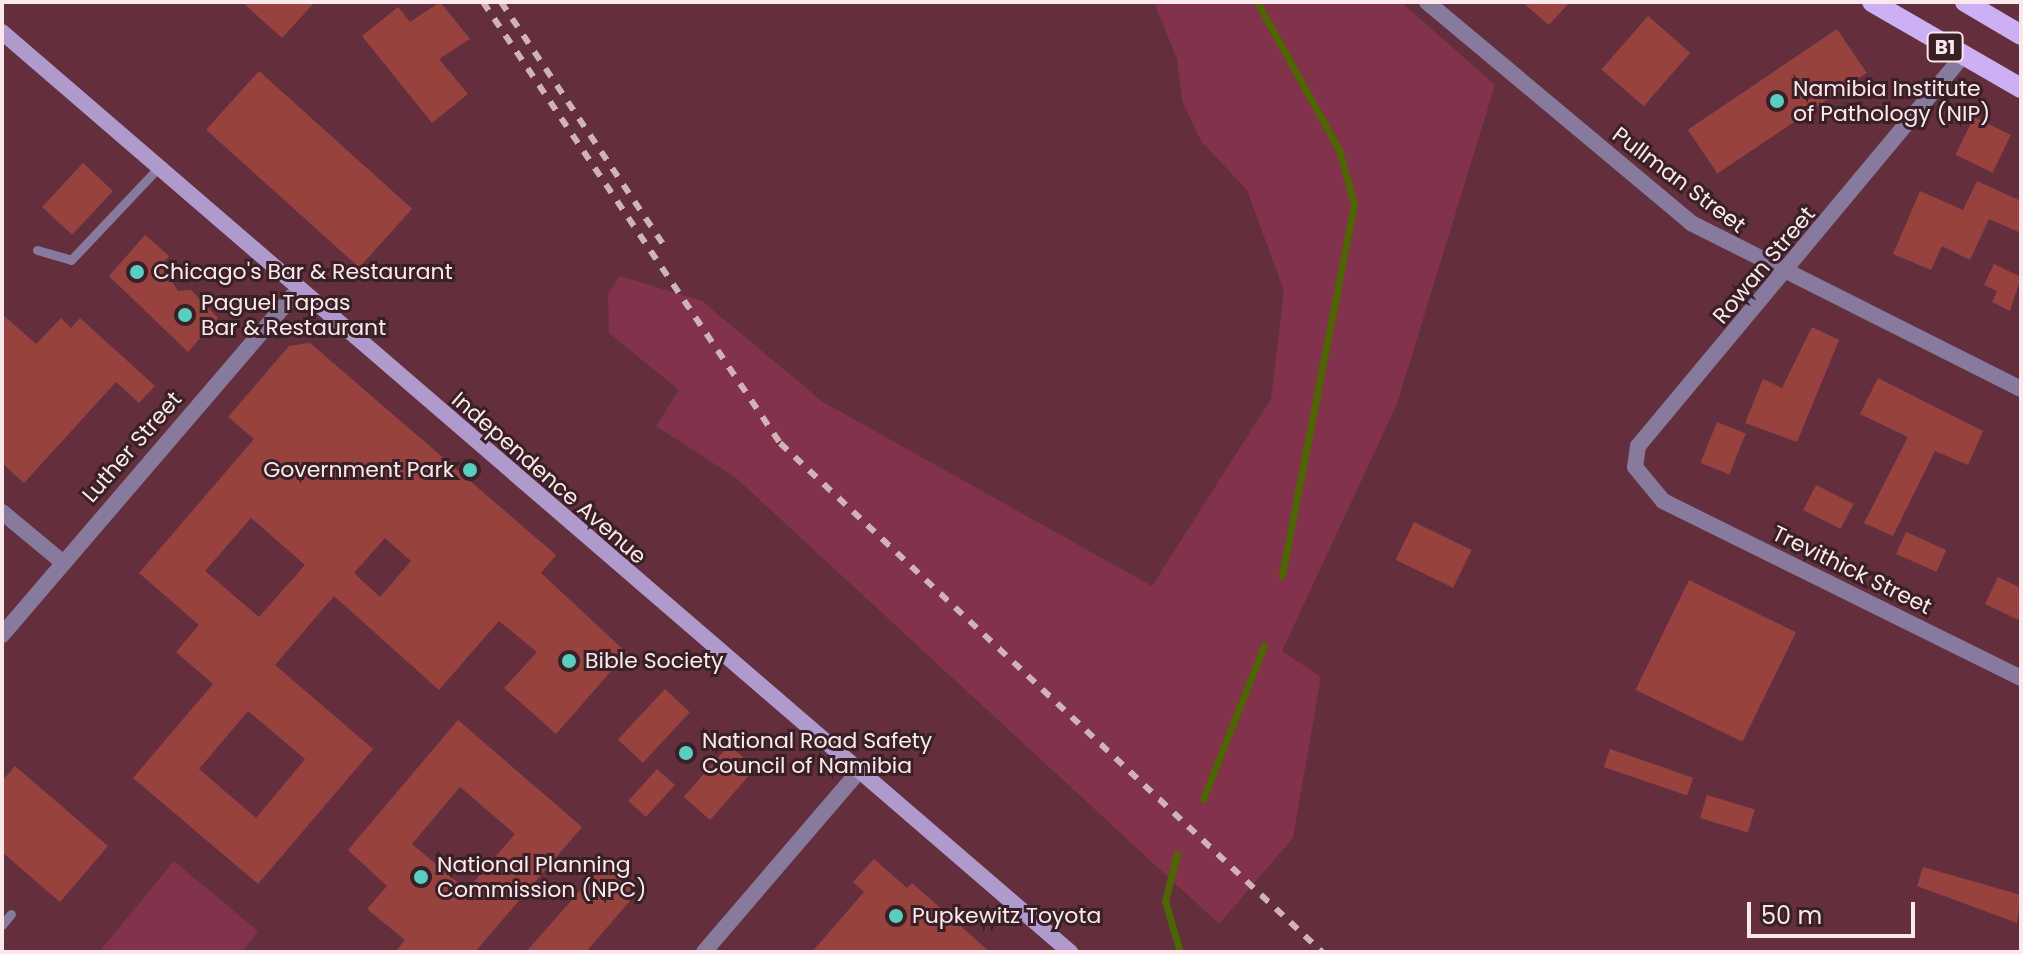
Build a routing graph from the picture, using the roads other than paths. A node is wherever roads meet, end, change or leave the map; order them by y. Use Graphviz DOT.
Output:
graph roads {
  1 [pos="1427,2"];
  2 [pos="1872,2"];
  3 [pos="1965,2"];
  4 [pos="2,32"];
  5 [pos="2021,35"];
  6 [pos="1962,57"];
  7 [pos="2021,88"];
  8 [pos="158,168"];
  9 [pos="37,250"];
  10 [pos="1785,276"];
  11 [pos="298,290"];
  12 [pos="2021,389"];
  13 [pos="1663,501"];
  14 [pos="2,512"];
  15 [pos="61,561"];
  16 [pos="2,635"];
  17 [pos="2021,678"];
  18 [pos="861,769"];
  19 [pos="11,914"];
  20 [pos="2,925"];
  21 [pos="704,952"];
  22 [pos="1070,952"];
  1 -- 10 [label="street, Pullman Street"];
  2 -- 6 [label="main road, B1"];
  3 -- 5 [label="main road, B1"];
  4 -- 8 [label="main road, Independence Avenue"];
  6 -- 7 [label="main road, B1"];
  6 -- 10 [label="street, Rowan Street"];
  8 -- 9 [label="lane"];
  8 -- 11 [label="main road, Independence Avenue"];
  10 -- 12 [label="street, Pullman Street"];
  10 -- 13 [label="street, Rowan Street"];
  11 -- 15 [label="street, Luther Street"];
  11 -- 18 [label="main road, Independence Avenue"];
  13 -- 17 [label="street, Trevithick Street"];
  14 -- 15 [label="street"];
  15 -- 16 [label="street, Luther Street"];
  18 -- 21 [label="street"];
  18 -- 22 [label="main road, Independence Avenue"];
  19 -- 20 [label="lane"];
}
